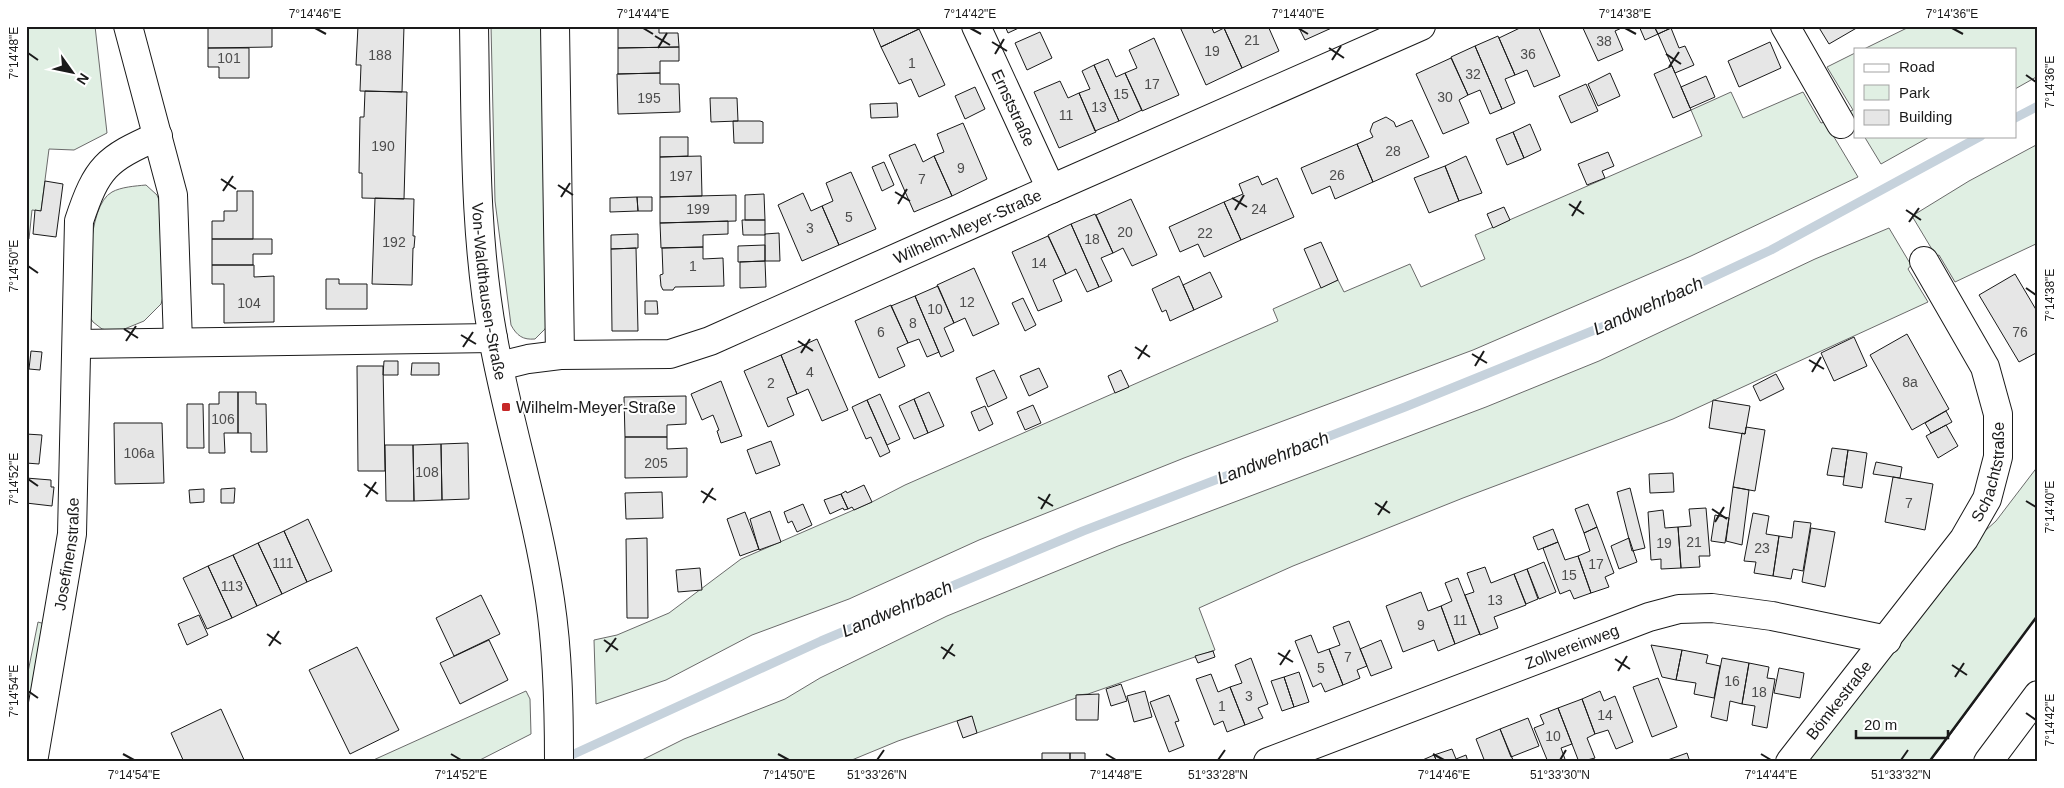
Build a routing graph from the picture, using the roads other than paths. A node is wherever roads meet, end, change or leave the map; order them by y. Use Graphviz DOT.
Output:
graph roads {
  1 [pos="128,26"];
  2 [pos="474,26"];
  3 [pos="555,26"];
  4 [pos="976,26"];
  5 [pos="1421,26"];
  6 [pos="1785,26"];
  7 [pos="1841,124"];
  8 [pos="158,136"];
  9 [pos="1051,189"];
  10 [pos="1924,262"];
  11 [pos="493,338"];
  12 [pos="178,342"];
  13 [pos="77,344"];
  14 [pos="560,355"];
  15 [pos="499,366"];
  16 [pos="1887,640"];
  17 [pos="2038,695"];
  18 [pos="32,762"];
  19 [pos="559,762"];
  20 [pos="1268,762"];
  21 [pos="1790,762"];
  22 [pos="1988,762"];
  1 -- 8 [label="main road"];
  2 -- 11 [label="main road, Von-Waldthausen-Straße"];
  3 -- 14 [label="main road"];
  4 -- 9 [label="main road, Ernststraße"];
  5 -- 9 [label="main road, Wilhelm-Meyer-Straße"];
  6 -- 7 [label="main road"];
  8 -- 12 [label="main road"];
  8 -- 13 [label="main road, Josefinenstraße"];
  9 -- 14 [label="main road, Wilhelm-Meyer-Straße"];
  10 -- 16 [label="main road, Schachtstraße"];
  11 -- 12 [label="main road"];
  11 -- 15 [label="main road, Von-Waldthausen-Straße"];
  12 -- 13 [label="main road"];
  13 -- 18 [label="main road, Josefinenstraße"];
  14 -- 15 [label="main road, Wilhelm-Meyer-Straße"];
  15 -- 19 [label="main road, Von-Waldthausen-Straße"];
  16 -- 20 [label="main road, Zollvereinweg"];
  16 -- 21 [label="main road, Bömkestraße"];
  17 -- 22 [label="main road"];
}
